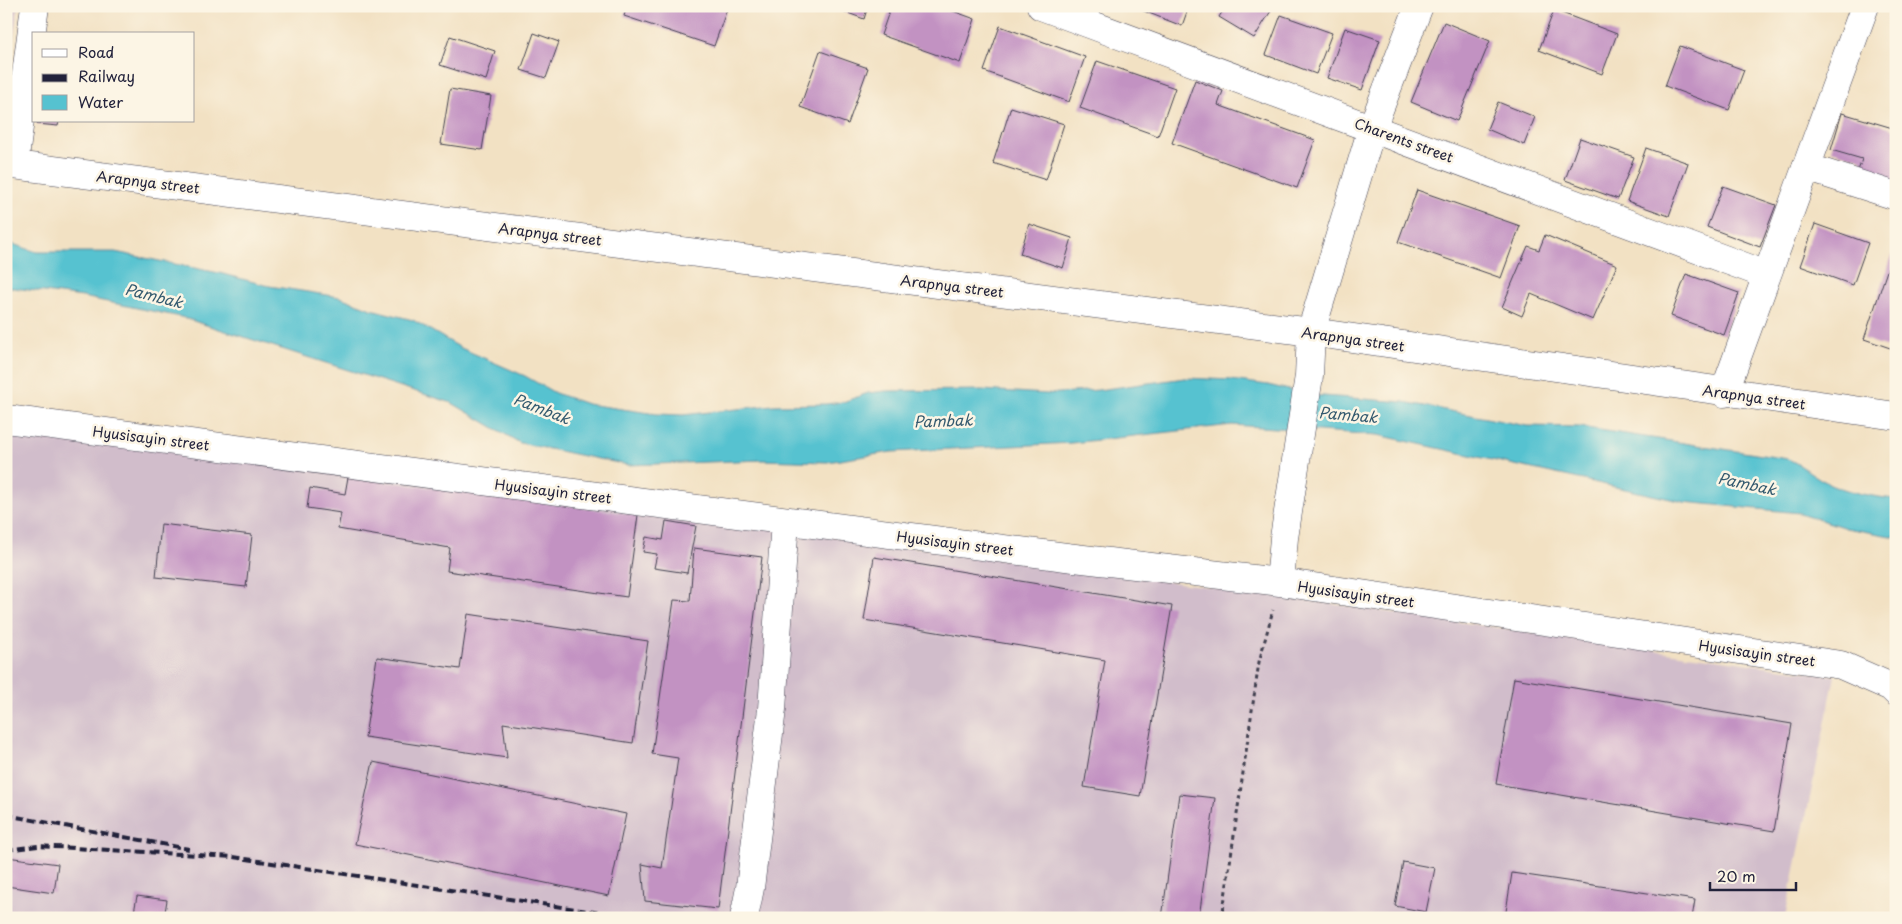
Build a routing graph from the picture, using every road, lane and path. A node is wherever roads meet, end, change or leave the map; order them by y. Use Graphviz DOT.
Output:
graph roads {
  1 [pos="34,6"];
  2 [pos="1041,6"];
  3 [pos="1419,6"];
  4 [pos="1865,6"];
  5 [pos="1372,128"];
  6 [pos="10,164"];
  7 [pos="1806,167"];
  8 [pos="1896,196"];
  9 [pos="1767,276"];
  10 [pos="1311,332"];
  11 [pos="1724,393"];
  12 [pos="1896,416"];
  13 [pos="6,419"];
  14 [pos="785,521"];
  15 [pos="1280,582"];
  16 [pos="1896,692"];
  17 [pos="744,918"];
  18 [pos="1222,918"];
  1 -- 6 [label="street"];
  2 -- 5 [label="street, Charents street"];
  3 -- 5 [label="street"];
  4 -- 7 [label="street"];
  5 -- 9 [label="street, Charents street"];
  5 -- 10 [label="street"];
  6 -- 10 [label="street, Arapnya street"];
  7 -- 8 [label="street"];
  7 -- 9 [label="street"];
  9 -- 11 [label="street"];
  10 -- 11 [label="street, Arapnya street"];
  10 -- 15 [label="street"];
  11 -- 12 [label="street, Arapnya street"];
  13 -- 14 [label="street, Hyusisayin street"];
  14 -- 15 [label="street, Hyusisayin street"];
  14 -- 17 [label="street"];
  15 -- 16 [label="street, Hyusisayin street"];
  15 -- 18 [label="path"];
}
